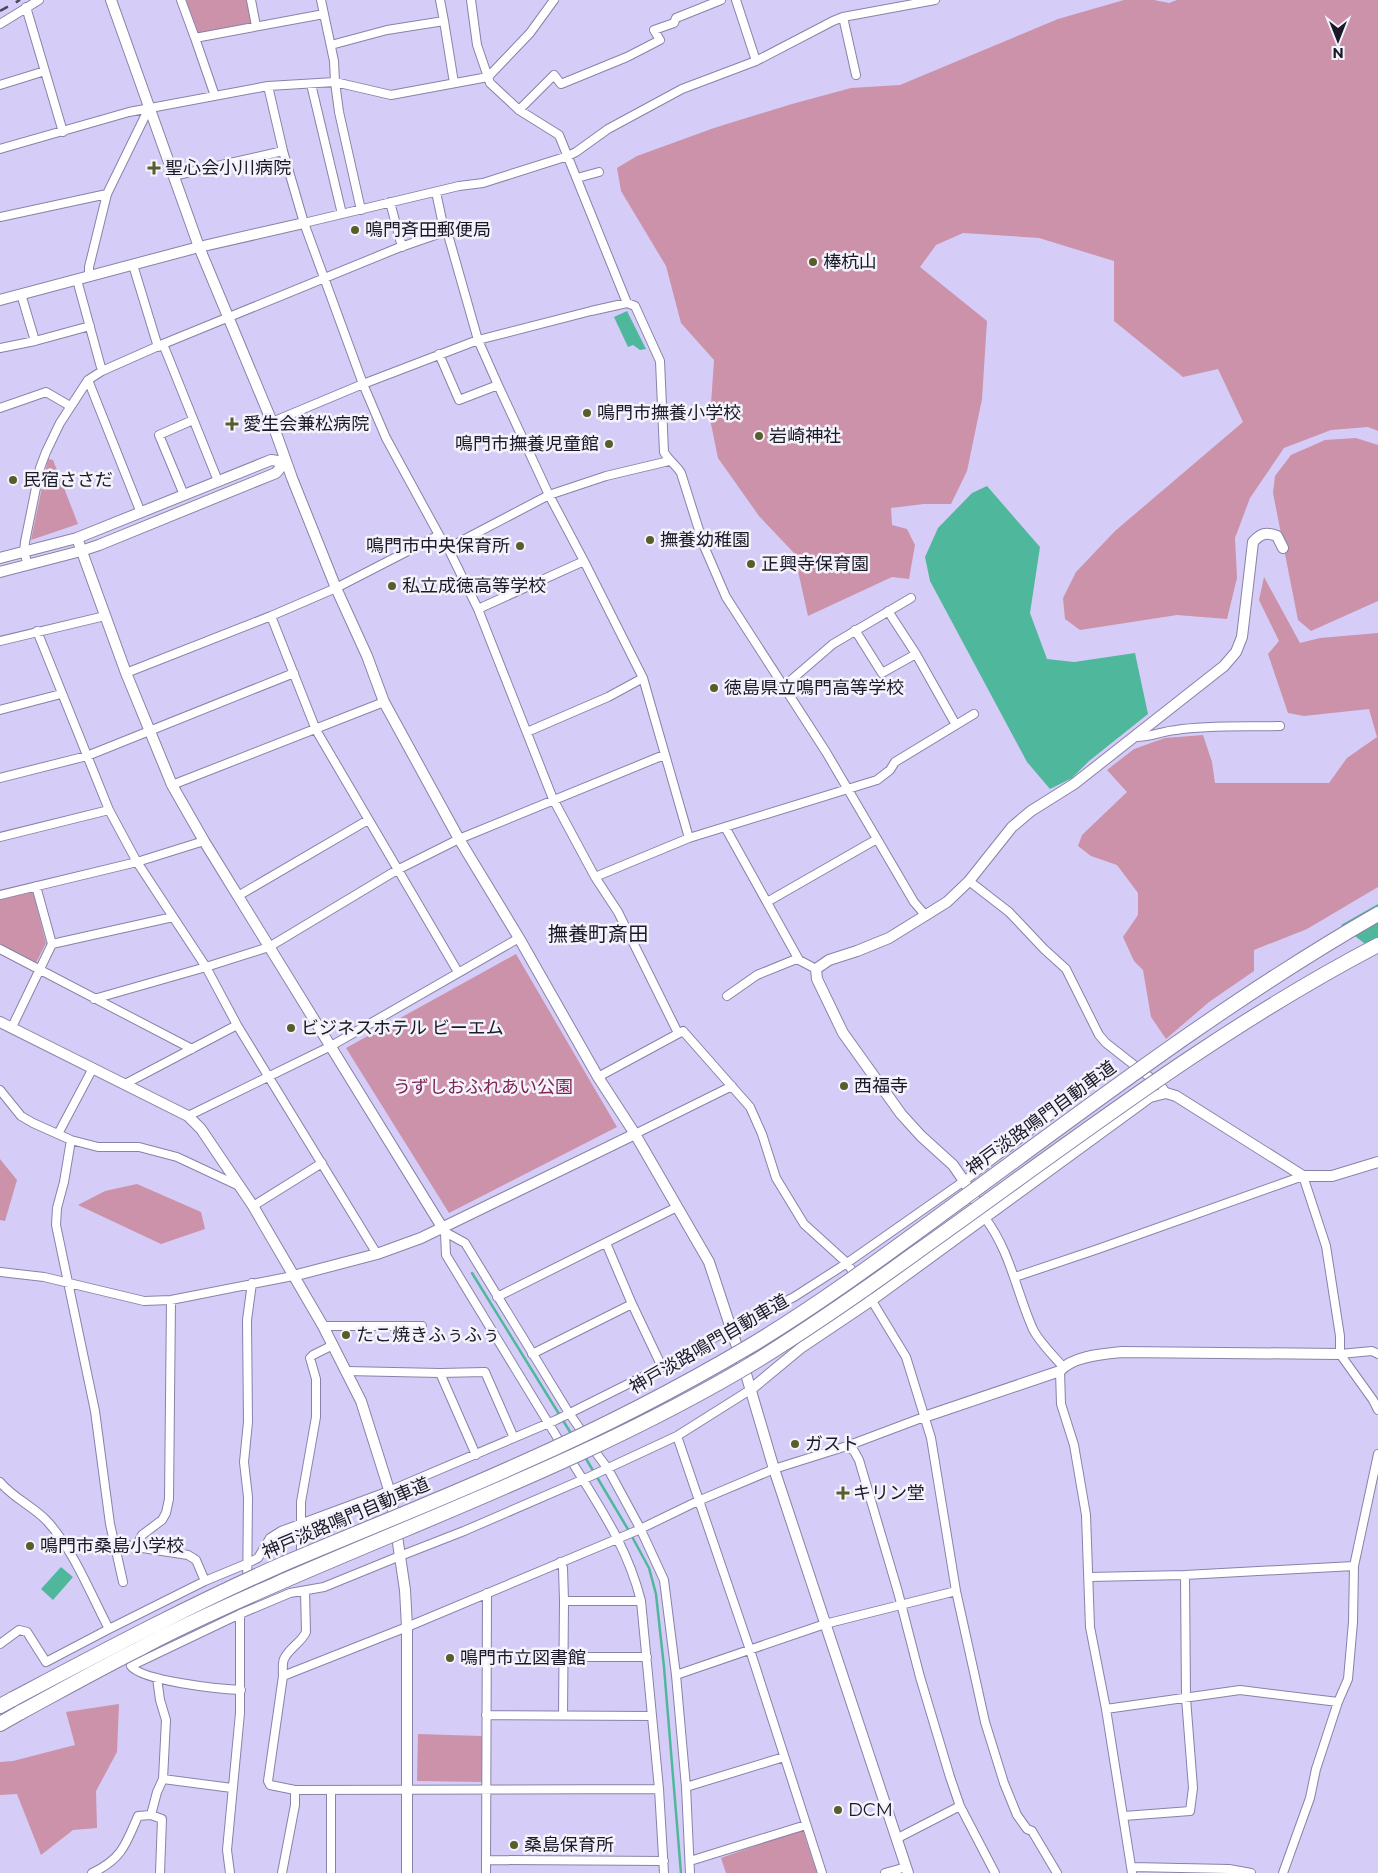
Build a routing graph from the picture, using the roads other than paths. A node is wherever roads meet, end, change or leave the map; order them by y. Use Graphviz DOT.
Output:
graph roads {
  1 [pos="39,0"];
  2 [pos="111,0"];
  3 [pos="181,0"];
  4 [pos="251,0"];
  5 [pos="321,0"];
  6 [pos="440,0"];
  7 [pos="471,0"];
  8 [pos="554,0"];
  9 [pos="721,0"];
  10 [pos="736,0"];
  11 [pos="935,0"];
  12 [pos="26,8"];
  13 [pos="324,14"];
  14 [pos="843,17"];
  15 [pos="444,21"];
  16 [pos="0,24"];
  17 [pos="256,26"];
  18 [pos="195,38"];
  19 [pos="331,45"];
  20 [pos="756,61"];
  21 [pos="45,71"];
  22 [pos="856,75"];
  23 [pos="488,77"];
  24 [pos="335,82"];
  25 [pos="454,83"];
  26 [pos="0,84"];
  27 [pos="311,84"];
  28 [pos="268,86"];
  29 [pos="215,96"];
  30 [pos="149,108"];
  31 [pos="519,110"];
  32 [pos="63,132"];
  33 [pos="0,149"];
  34 [pos="283,151"];
  35 [pos="568,156"];
  36 [pos="598,172"];
  37 [pos="173,176"];
  38 [pos="577,178"];
  39 [pos="436,192"];
  40 [pos="106,194"];
  41 [pos="390,202"];
  42 [pos="361,210"];
  43 [pos="342,214"];
  44 [pos="0,217"];
  45 [pos="304,223"];
  46 [pos="447,231"];
  47 [pos="199,247"];
  48 [pos="402,247"];
  49 [pos="133,265"];
  50 [pos="89,277"];
  51 [pos="324,278"];
  52 [pos="77,280"];
  53 [pos="21,294"];
  54 [pos="0,300"];
  55 [pos="627,303"];
  56 [pos="229,318"];
  57 [pos="90,326"];
  58 [pos="478,340"];
  59 [pos="36,341"];
  60 [pos="160,345"];
  61 [pos="0,348"];
  62 [pos="439,354"];
  63 [pos="102,371"];
  64 [pos="88,380"];
  65 [pos="363,384"];
  66 [pos="498,385"];
  67 [pos="70,406"];
  68 [pos="0,408"];
  69 [pos="193,420"];
  70 [pos="272,422"];
  71 [pos="668,461"];
  72 [pos="285,462"];
  73 [pos="218,481"];
  74 [pos="184,495"];
  75 [pos="549,495"];
  76 [pos="141,513"];
  77 [pos="438,535"];
  78 [pos="77,538"];
  79 [pos="448,548"];
  80 [pos="1283,548"];
  81 [pos="81,551"];
  82 [pos="24,552"];
  83 [pos="0,558"];
  84 [pos="584,561"];
  85 [pos="28,565"];
  86 [pos="0,572"];
  87 [pos="336,588"];
  88 [pos="911,598"];
  89 [pos="478,610"];
  90 [pos="888,611"];
  91 [pos="105,616"];
  92 [pos="272,616"];
  93 [pos="855,630"];
  94 [pos="37,631"];
  95 [pos="0,641"];
  96 [pos="916,654"];
  97 [pos="126,672"];
  98 [pos="294,673"];
  99 [pos="642,678"];
  100 [pos="783,687"];
  101 [pos="61,694"];
  102 [pos="384,702"];
  103 [pos="0,710"];
  104 [pos="974,714"];
  105 [pos="956,725"];
  106 [pos="1280,726"];
  107 [pos="316,730"];
  108 [pos="149,731"];
  109 [pos="527,732"];
  110 [pos="1134,737"];
  111 [pos="664,755"];
  112 [pos="87,756"];
  113 [pos="0,778"];
  114 [pos="172,785"];
  115 [pos="848,789"];
  116 [pos="553,799"];
  117 [pos="109,810"];
  118 [pos="368,820"];
  119 [pos="726,827"];
  120 [pos="0,838"];
  121 [pos="689,838"];
  122 [pos="459,839"];
  123 [pos="877,839"];
  124 [pos="204,841"];
  125 [pos="137,862"];
  126 [pos="397,870"];
  127 [pos="594,877"];
  128 [pos="969,881"];
  129 [pos="36,886"];
  130 [pos="0,895"];
  131 [pos="238,896"];
  132 [pos="767,902"];
  133 [pos="1378,914"];
  134 [pos="926,916"];
  135 [pos="173,917"];
  136 [pos="519,938"];
  137 [pos="52,944"];
  138 [pos="1378,945"];
  139 [pos="270,947"];
  140 [pos="0,950"];
  141 [pos="799,960"];
  142 [pos="206,967"];
  143 [pos="816,969"];
  144 [pos="39,970"];
  145 [pos="458,972"];
  146 [pos="727,996"];
  147 [pos="94,998"];
  148 [pos="0,1022"];
  149 [pos="237,1026"];
  150 [pos="12,1027"];
  151 [pos="678,1033"];
  152 [pos="331,1046"];
  153 [pos="192,1049"];
  154 [pos="93,1068"];
  155 [pos="268,1077"];
  156 [pos="598,1077"];
  157 [pos="125,1084"];
  158 [pos="732,1086"];
  159 [pos="0,1090"];
  160 [pos="1166,1093"];
  161 [pos="1072,1100"];
  162 [pos="188,1116"];
  163 [pos="58,1134"];
  164 [pos="635,1134"];
  165 [pos="71,1140"];
  166 [pos="1378,1162"];
  167 [pos="322,1163"];
  168 [pos="1303,1176"];
  169 [pos="964,1181"];
  170 [pos="239,1186"];
  171 [pos="253,1206"];
  172 [pos="677,1207"];
  173 [pos="985,1218"];
  174 [pos="444,1230"];
  175 [pos="606,1243"];
  176 [pos="377,1254"];
  177 [pos="847,1263"];
  178 [pos="0,1272"];
  179 [pos="293,1276"];
  180 [pos="1015,1277"];
  181 [pos="252,1283"];
  182 [pos="68,1284"];
  183 [pos="496,1297"];
  184 [pos="171,1300"];
  185 [pos="872,1300"];
  186 [pos="632,1304"];
  187 [pos="323,1326"];
  188 [pos="422,1326"];
  189 [pos="730,1329"];
  190 [pos="333,1345"];
  191 [pos="1376,1352"];
  192 [pos="532,1354"];
  193 [pos="1340,1354"];
  194 [pos="662,1367"];
  195 [pos="1061,1369"];
  196 [pos="346,1371"];
  197 [pos="440,1373"];
  198 [pos="750,1390"];
  199 [pos="1378,1410"];
  200 [pos="924,1417"];
  201 [pos="559,1418"];
  202 [pos="677,1436"];
  203 [pos="514,1438"];
  204 [pos="847,1446"];
  205 [pos="1378,1454"];
  206 [pos="476,1455"];
  207 [pos="605,1470"];
  208 [pos="774,1470"];
  209 [pos="583,1480"];
  210 [pos="0,1482"];
  211 [pos="389,1492"];
  212 [pos="698,1501"];
  213 [pos="301,1524"];
  214 [pos="638,1530"];
  215 [pos="622,1536"];
  216 [pos="113,1540"];
  217 [pos="136,1547"];
  218 [pos="67,1548"];
  219 [pos="400,1556"];
  220 [pos="560,1562"];
  221 [pos="246,1564"];
  222 [pos="1354,1566"];
  223 [pos="1185,1574"];
  224 [pos="1089,1577"];
  225 [pos="123,1582"];
  226 [pos="205,1582"];
  227 [pos="303,1591"];
  228 [pos="956,1591"];
  229 [pos="486,1593"];
  230 [pos="564,1601"];
  231 [pos="641,1601"];
  232 [pos="900,1605"];
  233 [pos="243,1612"];
  234 [pos="825,1624"];
  235 [pos="406,1627"];
  236 [pos="109,1629"];
  237 [pos="0,1644"];
  238 [pos="750,1650"];
  239 [pos="564,1658"];
  240 [pos="646,1658"];
  241 [pos="676,1675"];
  242 [pos="283,1676"];
  243 [pos="157,1678"];
  244 [pos="241,1690"];
  245 [pos="1186,1698"];
  246 [pos="1338,1702"];
  247 [pos="0,1706"];
  248 [pos="1106,1709"];
  249 [pos="486,1715"];
  250 [pos="563,1715"];
  251 [pos="652,1716"];
  252 [pos="0,1724"];
  253 [pos="784,1757"];
  254 [pos="163,1779"];
  255 [pos="232,1788"];
  256 [pos="686,1788"];
  257 [pos="406,1789"];
  258 [pos="659,1789"];
  259 [pos="295,1790"];
  260 [pos="331,1790"];
  261 [pos="486,1790"];
  262 [pos="960,1806"];
  263 [pos="151,1815"];
  264 [pos="1124,1816"];
  265 [pos="806,1826"];
  266 [pos="896,1839"];
  267 [pos="486,1860"];
  268 [pos="690,1860"];
  269 [pos="664,1861"];
  270 [pos="907,1870"];
  271 [pos="1132,1870"];
  272 [pos="92,1873"];
  273 [pos="160,1873"];
  274 [pos="230,1873"];
  275 [pos="282,1873"];
  276 [pos="330,1873"];
  277 [pos="407,1873"];
  278 [pos="486,1873"];
  279 [pos="664,1873"];
  280 [pos="690,1873"];
  281 [pos="822,1873"];
  282 [pos="885,1873"];
  283 [pos="996,1873"];
  284 [pos="1057,1873"];
  285 [pos="1251,1873"];
  286 [pos="1283,1873"];
  1 -- 12 [label="street"];
  2 -- 30 [label="street"];
  3 -- 18 [label="street"];
  4 -- 17 [label="street"];
  5 -- 13 [label="street"];
  6 -- 15 [label="street"];
  7 -- 23 [label="street"];
  8 -- 23 [label="street"];
  9 -- 31 [label="street"];
  10 -- 20 [label="street"];
  11 -- 14 [label="street"];
  12 -- 16 [label="street"];
  12 -- 21 [label="street"];
  13 -- 17 [label="street"];
  13 -- 19 [label="street"];
  14 -- 20 [label="street"];
  14 -- 22 [label="street"];
  15 -- 19 [label="street"];
  15 -- 25 [label="street"];
  17 -- 18 [label="street"];
  18 -- 29 [label="street"];
  19 -- 24 [label="street"];
  20 -- 35 [label="street"];
  21 -- 26 [label="street"];
  21 -- 32 [label="street"];
  23 -- 25 [label="street"];
  23 -- 31 [label="street"];
  24 -- 25 [label="street"];
  24 -- 27 [label="street"];
  24 -- 42 [label="street"];
  27 -- 28 [label="street"];
  27 -- 43 [label="street"];
  28 -- 29 [label="street"];
  28 -- 34 [label="street"];
  29 -- 30 [label="street"];
  30 -- 32 [label="street"];
  30 -- 37 [label="street"];
  30 -- 40 [label="street"];
  31 -- 35 [label="street"];
  32 -- 33 [label="street"];
  34 -- 37 [label="street"];
  34 -- 45 [label="street"];
  35 -- 38 [label="street"];
  35 -- 39 [label="street"];
  36 -- 38 [label="street"];
  37 -- 47 [label="street"];
  38 -- 55 [label="street"];
  39 -- 41 [label="street"];
  39 -- 46 [label="street"];
  40 -- 44 [label="street"];
  40 -- 50 [label="street"];
  41 -- 42 [label="street"];
  41 -- 48 [label="street"];
  42 -- 43 [label="street"];
  43 -- 45 [label="street"];
  45 -- 47 [label="street"];
  45 -- 51 [label="street"];
  46 -- 48 [label="street"];
  46 -- 58 [label="street"];
  47 -- 49 [label="street"];
  47 -- 56 [label="street"];
  48 -- 51 [label="street"];
  49 -- 50 [label="street"];
  49 -- 60 [label="street"];
  50 -- 52 [label="street"];
  51 -- 56 [label="street"];
  51 -- 65 [label="street"];
  52 -- 53 [label="street"];
  52 -- 57 [label="street"];
  53 -- 54 [label="street"];
  53 -- 59 [label="street"];
  55 -- 58 [label="street"];
  55 -- 71 [label="street"];
  56 -- 60 [label="street"];
  56 -- 70 [label="street"];
  57 -- 59 [label="street"];
  57 -- 63 [label="street"];
  58 -- 62 [label="street"];
  58 -- 66 [label="street"];
  59 -- 61 [label="street"];
  60 -- 63 [label="street"];
  60 -- 69 [label="street"];
  62 -- 65 [label="street"];
  62 -- 66 [label="street"];
  63 -- 64 [label="street"];
  64 -- 67 [label="street"];
  64 -- 76 [label="street"];
  65 -- 70 [label="street"];
  65 -- 77 [label="street"];
  66 -- 75 [label="street"];
  67 -- 68 [label="street"];
  67 -- 82 [label="street"];
  69 -- 73 [label="street"];
  69 -- 74 [label="street"];
  70 -- 72 [label="street"];
  71 -- 75 [label="street"];
  71 -- 100 [label="street"];
  72 -- 73 [label="street"];
  72 -- 81 [label="street"];
  72 -- 87 [label="street"];
  73 -- 74 [label="street"];
  74 -- 76 [label="street"];
  75 -- 79 [label="street"];
  75 -- 84 [label="street"];
  76 -- 78 [label="street"];
  77 -- 79 [label="street"];
  77 -- 87 [label="street"];
  78 -- 81 [label="street"];
  78 -- 82 [label="street"];
  79 -- 89 [label="street"];
  80 -- 110 [label="street"];
  81 -- 85 [label="street"];
  81 -- 91 [label="street"];
  82 -- 83 [label="street"];
  82 -- 85 [label="street"];
  84 -- 89 [label="street"];
  84 -- 99 [label="street"];
  85 -- 86 [label="street"];
  87 -- 92 [label="street"];
  87 -- 102 [label="street"];
  88 -- 90 [label="street"];
  89 -- 109 [label="street"];
  90 -- 93 [label="street"];
  90 -- 96 [label="street"];
  91 -- 94 [label="street"];
  91 -- 97 [label="street"];
  92 -- 97 [label="street"];
  92 -- 98 [label="street"];
  93 -- 96 [label="street"];
  93 -- 100 [label="street"];
  94 -- 95 [label="street"];
  94 -- 101 [label="street"];
  96 -- 105 [label="street"];
  97 -- 108 [label="street"];
  98 -- 107 [label="street"];
  98 -- 108 [label="street"];
  99 -- 109 [label="street"];
  99 -- 111 [label="street"];
  100 -- 115 [label="street"];
  101 -- 103 [label="street"];
  101 -- 112 [label="street"];
  102 -- 107 [label="street"];
  102 -- 122 [label="street"];
  104 -- 105 [label="street"];
  105 -- 115 [label="street"];
  106 -- 110 [label="street"];
  107 -- 114 [label="street"];
  107 -- 118 [label="street"];
  108 -- 112 [label="street"];
  108 -- 114 [label="street"];
  109 -- 116 [label="street"];
  110 -- 128 [label="street"];
  111 -- 116 [label="street"];
  111 -- 121 [label="street"];
  112 -- 113 [label="street"];
  112 -- 117 [label="street"];
  114 -- 124 [label="street"];
  115 -- 119 [label="street"];
  115 -- 123 [label="street"];
  116 -- 122 [label="street"];
  116 -- 127 [label="street"];
  117 -- 120 [label="street"];
  117 -- 125 [label="street"];
  118 -- 126 [label="street"];
  118 -- 131 [label="street"];
  119 -- 121 [label="street"];
  119 -- 132 [label="street"];
  121 -- 127 [label="street"];
  122 -- 126 [label="street"];
  122 -- 136 [label="street"];
  123 -- 132 [label="street"];
  123 -- 134 [label="street"];
  124 -- 125 [label="street"];
  124 -- 131 [label="street"];
  125 -- 129 [label="street"];
  125 -- 135 [label="street"];
  126 -- 139 [label="street"];
  126 -- 145 [label="street"];
  127 -- 151 [label="street"];
  128 -- 134 [label="street"];
  128 -- 160 [label="street"];
  129 -- 130 [label="street"];
  129 -- 137 [label="street"];
  131 -- 139 [label="street"];
  132 -- 141 [label="street"];
  133 -- 247 [label="highway, 神戸淡路鳴門自動車道, bridge"];
  134 -- 143 [label="street"];
  135 -- 137 [label="street"];
  135 -- 142 [label="street"];
  136 -- 145 [label="street"];
  136 -- 156 [label="street"];
  137 -- 144 [label="street"];
  138 -- 252 [label="highway, 神戸淡路鳴門自動車道, bridge"];
  139 -- 142 [label="street"];
  139 -- 152 [label="street"];
  140 -- 144 [label="street"];
  141 -- 143 [label="street"];
  141 -- 146 [label="street"];
  142 -- 147 [label="street"];
  142 -- 149 [label="street"];
  143 -- 169 [label="street"];
  144 -- 147 [label="street"];
  144 -- 150 [label="street"];
  145 -- 152 [label="street"];
  147 -- 153 [label="street"];
  148 -- 150 [label="street"];
  149 -- 153 [label="street"];
  149 -- 155 [label="street"];
  150 -- 154 [label="street"];
  151 -- 156 [label="street"];
  151 -- 158 [label="street"];
  152 -- 155 [label="street"];
  152 -- 174 [label="street"];
  153 -- 157 [label="street"];
  154 -- 157 [label="street"];
  154 -- 163 [label="street"];
  155 -- 162 [label="street"];
  155 -- 167 [label="street"];
  156 -- 164 [label="street"];
  157 -- 162 [label="street"];
  158 -- 164 [label="street"];
  158 -- 177 [label="street"];
  159 -- 163 [label="street"];
  160 -- 168 [label="street"];
  160 -- 173 [label="street"];
  161 -- 169 [label="street"];
  162 -- 170 [label="street"];
  163 -- 165 [label="street"];
  164 -- 172 [label="street"];
  164 -- 174 [label="street"];
  165 -- 170 [label="street"];
  165 -- 182 [label="street"];
  166 -- 168 [label="street"];
  167 -- 171 [label="street"];
  167 -- 176 [label="street"];
  168 -- 180 [label="street"];
  168 -- 193 [label="street"];
  169 -- 173 [label="street"];
  169 -- 177 [label="street"];
  170 -- 171 [label="street"];
  171 -- 179 [label="street"];
  172 -- 175 [label="street"];
  172 -- 189 [label="street"];
  173 -- 180 [label="street"];
  173 -- 185 [label="street"];
  174 -- 176 [label="street"];
  174 -- 183 [label="street"];
  174 -- 201 [label="street"];
  175 -- 183 [label="street"];
  175 -- 186 [label="street"];
  176 -- 179 [label="street"];
  177 -- 185 [label="street"];
  177 -- 189 [label="street"];
  178 -- 182 [label="street"];
  179 -- 181 [label="street"];
  179 -- 187 [label="street"];
  180 -- 195 [label="street"];
  181 -- 184 [label="street"];
  181 -- 221 [label="street"];
  182 -- 184 [label="street"];
  182 -- 216 [label="street"];
  183 -- 192 [label="street"];
  184 -- 217 [label="street"];
  185 -- 198 [label="street"];
  185 -- 200 [label="street"];
  186 -- 192 [label="street"];
  186 -- 194 [label="street"];
  187 -- 188 [label="street"];
  187 -- 190 [label="street"];
  189 -- 194 [label="street"];
  189 -- 198 [label="street"];
  190 -- 196 [label="street"];
  190 -- 213 [label="street"];
  191 -- 193 [label="street"];
  192 -- 201 [label="street"];
  193 -- 195 [label="street"];
  193 -- 199 [label="street"];
  194 -- 201 [label="street"];
  195 -- 200 [label="street"];
  195 -- 224 [label="street"];
  196 -- 197 [label="street"];
  196 -- 211 [label="street"];
  197 -- 203 [label="street"];
  197 -- 206 [label="street"];
  198 -- 202 [label="street"];
  198 -- 208 [label="street"];
  200 -- 204 [label="street"];
  200 -- 228 [label="street"];
  201 -- 203 [label="street"];
  201 -- 207 [label="street"];
  201 -- 209 [label="street"];
  202 -- 207 [label="street"];
  202 -- 212 [label="street"];
  203 -- 206 [label="street"];
  204 -- 208 [label="street"];
  204 -- 232 [label="street"];
  205 -- 222 [label="street"];
  206 -- 211 [label="street"];
  207 -- 209 [label="street"];
  207 -- 214 [label="street"];
  208 -- 212 [label="street"];
  208 -- 234 [label="street"];
  209 -- 215 [label="street"];
  209 -- 219 [label="street"];
  210 -- 218 [label="street"];
  211 -- 213 [label="street"];
  211 -- 219 [label="street"];
  212 -- 214 [label="street"];
  212 -- 238 [label="street"];
  213 -- 221 [label="street"];
  213 -- 227 [label="street"];
  214 -- 215 [label="street"];
  214 -- 241 [label="street"];
  215 -- 220 [label="street"];
  215 -- 231 [label="street"];
  216 -- 217 [label="street"];
  216 -- 218 [label="street"];
  216 -- 225 [label="street"];
  217 -- 226 [label="street"];
  218 -- 236 [label="street"];
  219 -- 227 [label="street"];
  219 -- 235 [label="street"];
  220 -- 229 [label="street"];
  220 -- 230 [label="street"];
  221 -- 226 [label="street"];
  221 -- 233 [label="street"];
  222 -- 223 [label="street"];
  222 -- 246 [label="street"];
  223 -- 224 [label="street"];
  223 -- 245 [label="street"];
  224 -- 248 [label="street"];
  226 -- 236 [label="street"];
  227 -- 233 [label="street"];
  227 -- 242 [label="street"];
  228 -- 232 [label="street"];
  228 -- 284 [label="street"];
  229 -- 235 [label="street"];
  229 -- 249 [label="street"];
  230 -- 231 [label="street"];
  230 -- 239 [label="street"];
  231 -- 240 [label="street"];
  232 -- 234 [label="street"];
  232 -- 262 [label="street"];
  233 -- 243 [label="street"];
  233 -- 244 [label="street"];
  234 -- 238 [label="street"];
  234 -- 266 [label="street"];
  235 -- 242 [label="street"];
  235 -- 257 [label="street"];
  236 -- 237 [label="street"];
  238 -- 241 [label="street"];
  238 -- 253 [label="street"];
  239 -- 240 [label="street"];
  239 -- 250 [label="street"];
  240 -- 251 [label="street"];
  241 -- 256 [label="street"];
  242 -- 259 [label="street"];
  243 -- 244 [label="street"];
  243 -- 254 [label="street"];
  244 -- 255 [label="street"];
  245 -- 246 [label="street"];
  245 -- 248 [label="street"];
  245 -- 264 [label="street"];
  246 -- 286 [label="street"];
  248 -- 264 [label="street"];
  249 -- 250 [label="street"];
  249 -- 261 [label="street"];
  250 -- 251 [label="street"];
  251 -- 258 [label="street"];
  253 -- 256 [label="street"];
  253 -- 265 [label="street"];
  254 -- 255 [label="street"];
  254 -- 263 [label="street"];
  255 -- 274 [label="street"];
  256 -- 268 [label="street"];
  257 -- 260 [label="street"];
  257 -- 261 [label="street"];
  257 -- 277 [label="street"];
  258 -- 261 [label="street"];
  258 -- 269 [label="street"];
  259 -- 260 [label="street"];
  259 -- 275 [label="street"];
  260 -- 276 [label="street"];
  261 -- 267 [label="street"];
  262 -- 266 [label="street"];
  262 -- 283 [label="street"];
  263 -- 272 [label="street"];
  263 -- 273 [label="street"];
  264 -- 271 [label="street"];
  265 -- 268 [label="street"];
  265 -- 281 [label="street"];
  266 -- 270 [label="street"];
  267 -- 269 [label="street"];
  267 -- 278 [label="street"];
  268 -- 280 [label="street"];
  269 -- 279 [label="street"];
  270 -- 282 [label="street"];
  271 -- 285 [label="street"];
}
